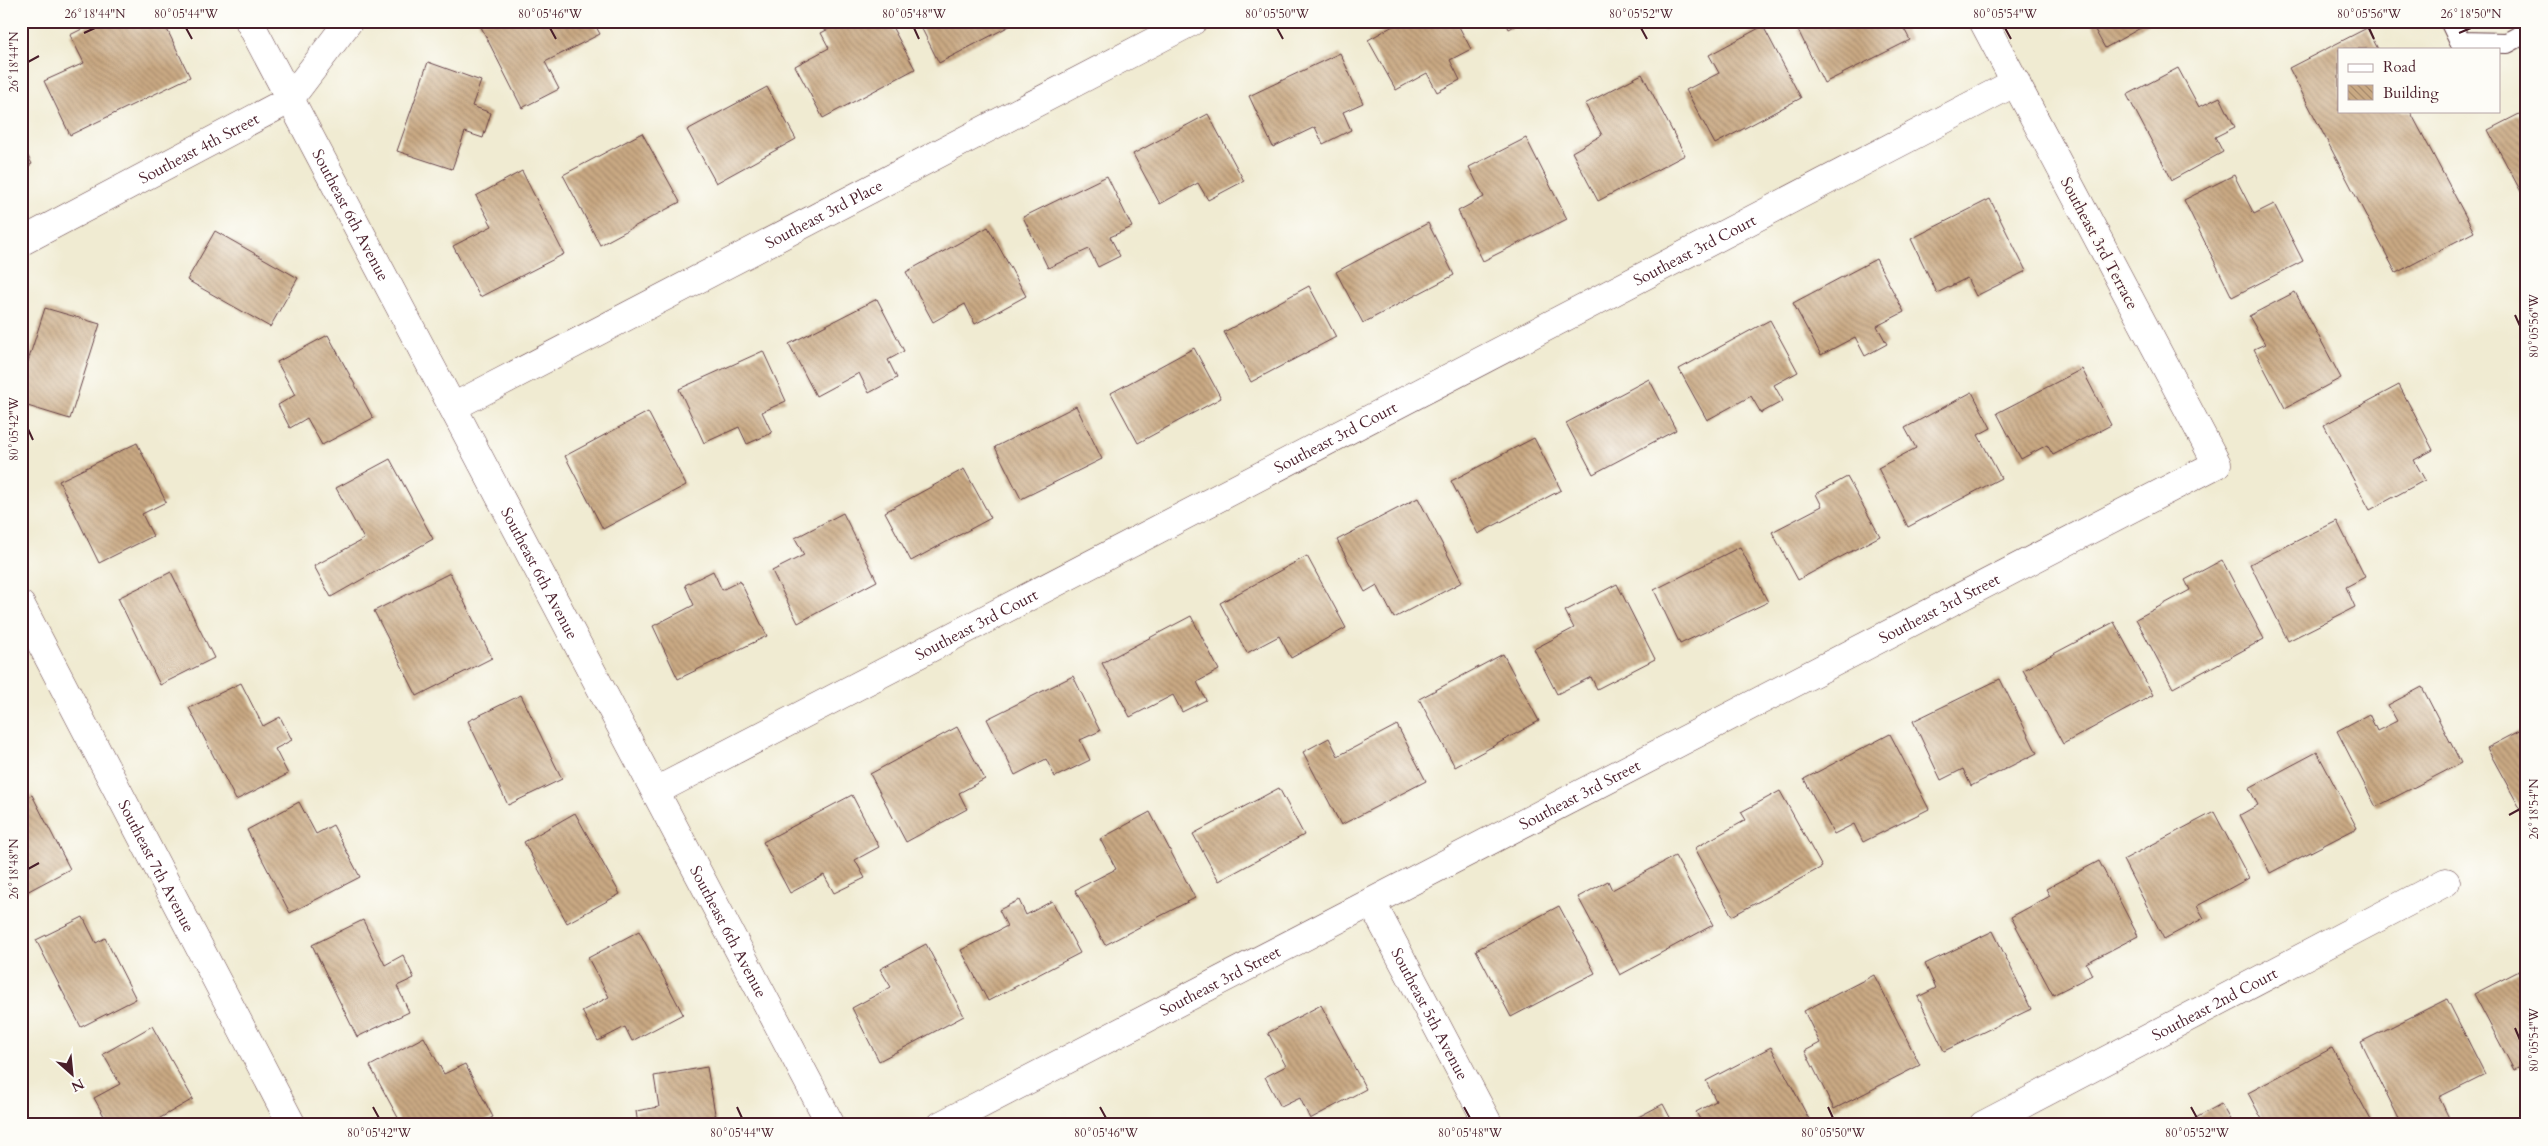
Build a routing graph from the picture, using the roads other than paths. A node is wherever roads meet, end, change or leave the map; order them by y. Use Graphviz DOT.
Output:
graph roads {
  1 [pos="248,21"];
  2 [pos="349,21"];
  3 [pos="1193,21"];
  4 [pos="1983,21"];
  5 [pos="2450,21"];
  6 [pos="2527,32"];
  7 [pos="2016,82"];
  8 [pos="289,100"];
  9 [pos="21,242"];
  10 [pos="453,407"];
  11 [pos="2217,464"];
  12 [pos="21,605"];
  13 [pos="656,791"];
  14 [pos="2446,882"];
  15 [pos="1372,903"];
  16 [pos="292,1125"];
  17 [pos="831,1125"];
  18 [pos="941,1125"];
  19 [pos="1489,1125"];
  20 [pos="1984,1125"];
  1 -- 8 [label="street, Southeast 6th Avenue"];
  2 -- 8 [label="street, Southeast 4th Street"];
  3 -- 10 [label="street, Southeast 3rd Place"];
  4 -- 7 [label="street, Southeast 3rd Terrace"];
  5 -- 6 [label="lane"];
  7 -- 11 [label="street, Southeast 3rd Terrace"];
  7 -- 13 [label="street, Southeast 3rd Court"];
  8 -- 9 [label="street, Southeast 4th Street"];
  8 -- 10 [label="street, Southeast 6th Avenue"];
  10 -- 13 [label="street, Southeast 6th Avenue"];
  11 -- 15 [label="street, Southeast 3rd Street"];
  12 -- 16 [label="street, Southeast 7th Avenue"];
  13 -- 17 [label="street, Southeast 6th Avenue"];
  14 -- 20 [label="street, Southeast 2nd Court"];
  15 -- 18 [label="street, Southeast 3rd Street"];
  15 -- 19 [label="street, Southeast 5th Avenue"];
}
